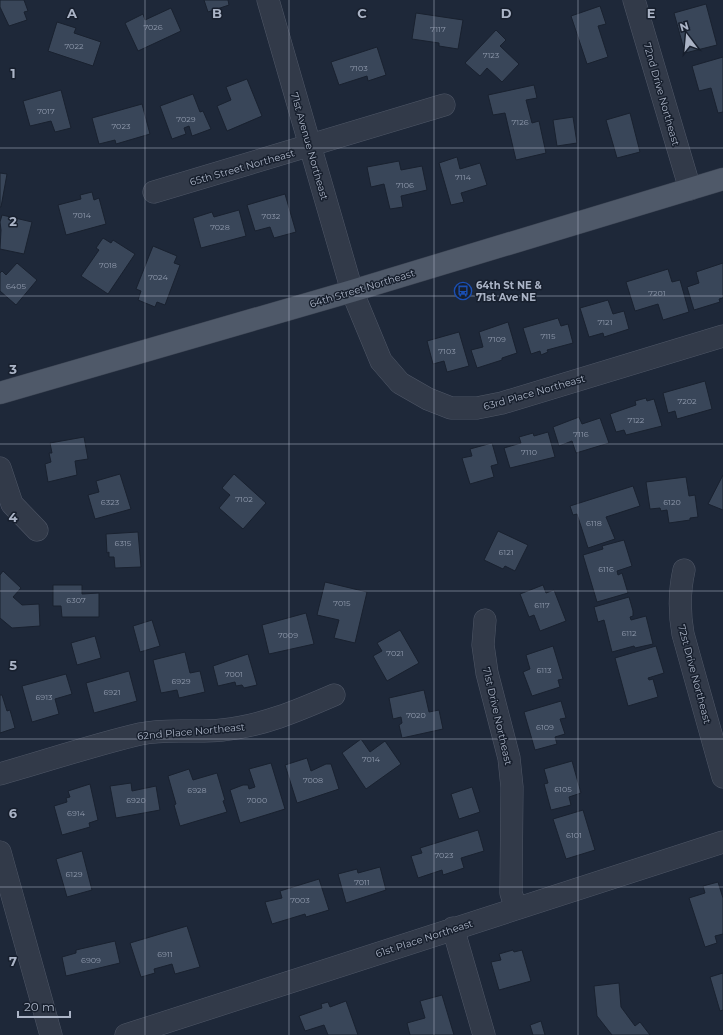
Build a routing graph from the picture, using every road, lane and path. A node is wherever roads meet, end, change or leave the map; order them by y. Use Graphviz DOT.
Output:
graph roads {
  1 [pos="268,0"];
  2 [pos="634,0"];
  3 [pos="444,105"];
  4 [pos="310,146"];
  5 [pos="723,179"];
  6 [pos="690,189"];
  7 [pos="154,192"];
  8 [pos="352,292"];
  9 [pos="723,336"];
  10 [pos="0,393"];
  11 [pos="0,468"];
  12 [pos="37,530"];
  13 [pos="684,570"];
  14 [pos="485,620"];
  15 [pos="334,695"];
  16 [pos="0,774"];
  17 [pos="723,777"];
  18 [pos="723,842"];
  19 [pos="0,852"];
  20 [pos="516,908"];
  21 [pos="453,928"];
  22 [pos="51,1035"];
  23 [pos="126,1035"];
  24 [pos="484,1035"];
  1 -- 4 [label="street, 71st Avenue Northeast"];
  2 -- 6 [label="street, 72nd Drive Northeast"];
  3 -- 4 [label="street, 65th Street Northeast"];
  4 -- 7 [label="street, 65th Street Northeast"];
  4 -- 8 [label="street, 71st Avenue Northeast"];
  5 -- 6 [label="main road, 64th Street Northeast"];
  6 -- 8 [label="main road, 64th Street Northeast"];
  8 -- 9 [label="street, 63rd Place Northeast"];
  8 -- 10 [label="main road, 64th Street Northeast"];
  11 -- 12 [label="street"];
  13 -- 17 [label="street, 72st Drive Northeast"];
  14 -- 20 [label="street, 71st Drive Northeast"];
  15 -- 16 [label="street, 62nd Place Northeast"];
  18 -- 20 [label="street, 61st Place Northeast"];
  19 -- 22 [label="street"];
  20 -- 21 [label="street, 61st Place Northeast"];
  21 -- 23 [label="street, 61st Place Northeast"];
  21 -- 24 [label="street"];
}
